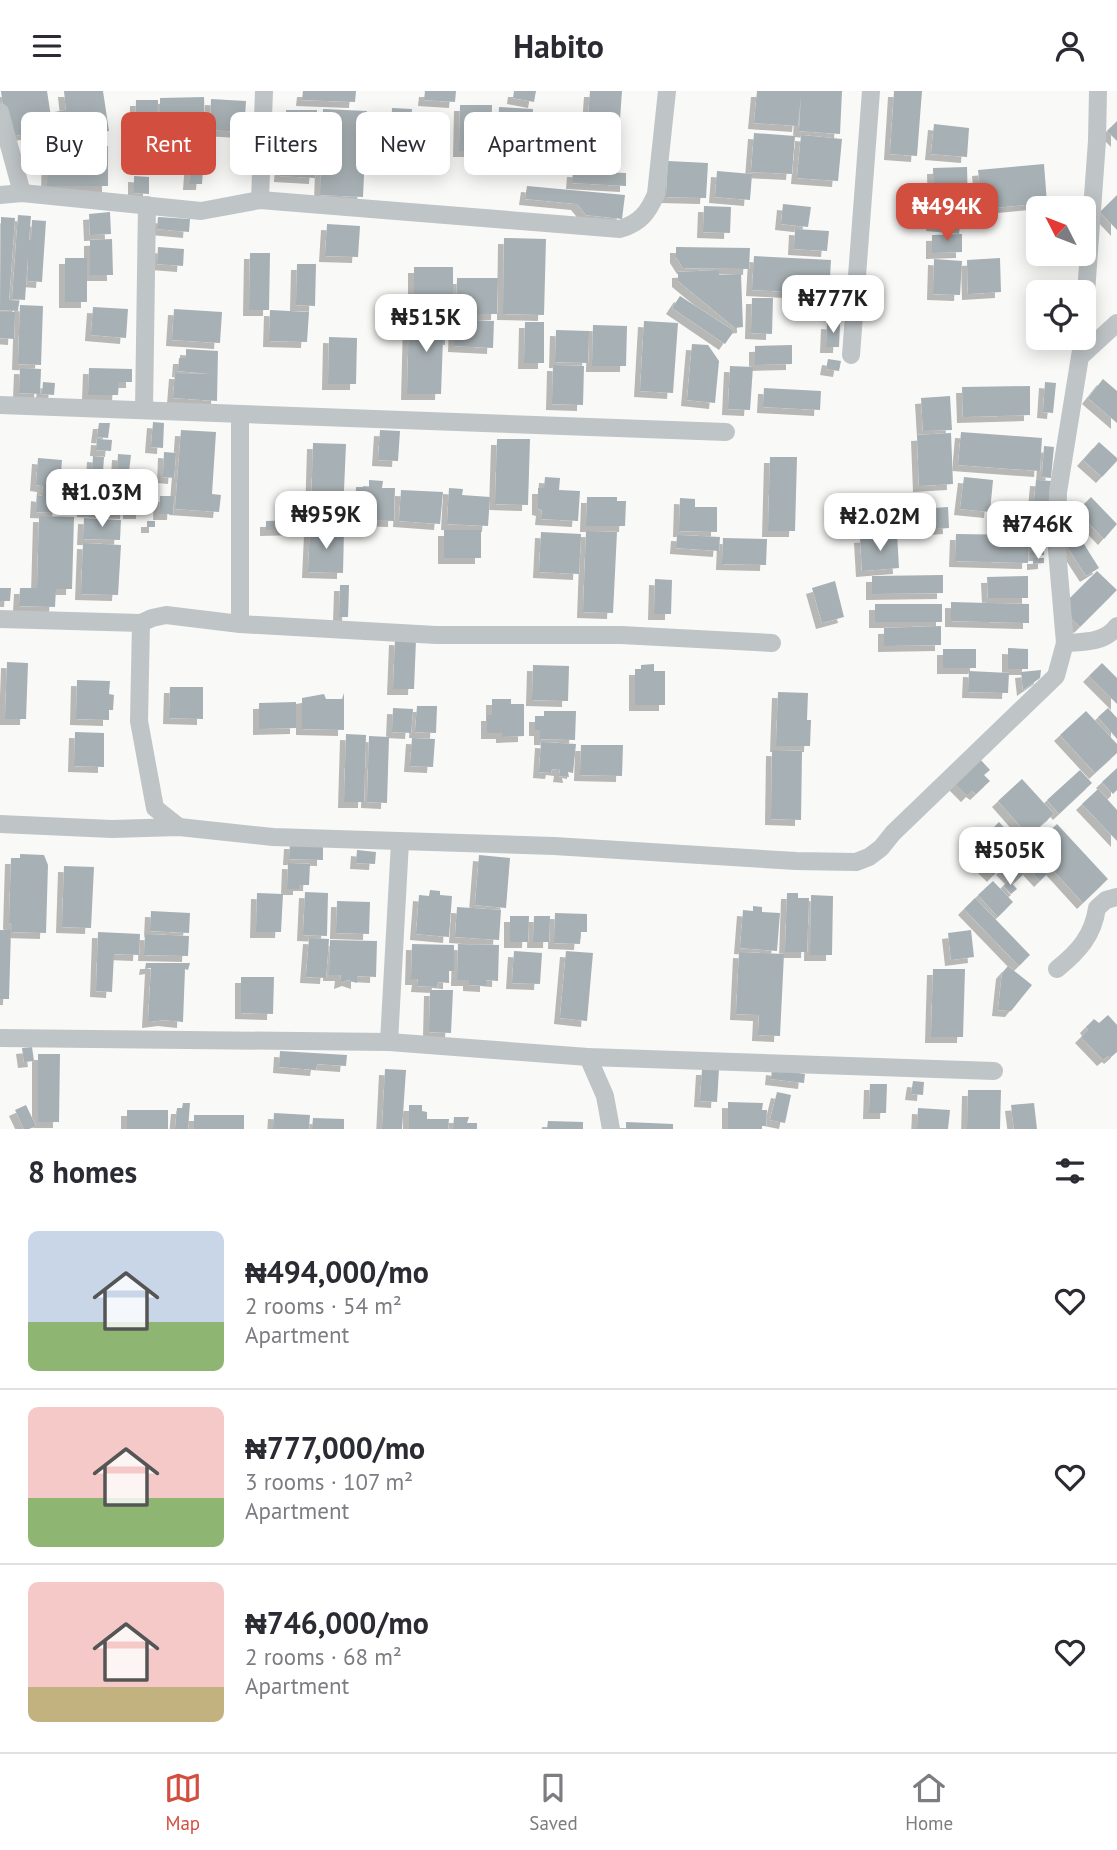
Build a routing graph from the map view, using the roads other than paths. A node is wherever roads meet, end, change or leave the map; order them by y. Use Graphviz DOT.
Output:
graph roads {
  1 [pos="264,91"];
  2 [pos="667,91"];
  3 [pos="871,91"];
  4 [pos="1098,91"];
  5 [pos="0,112"];
  6 [pos="22,193"];
  7 [pos="0,195"];
  8 [pos="260,200"];
  9 [pos="147,205"];
  10 [pos="1087,280"];
  11 [pos="1117,323"];
  12 [pos="1096,335"];
  13 [pos="1082,350"];
  14 [pos="851,355"];
  15 [pos="0,405"];
  16 [pos="144,410"];
  17 [pos="240,416"];
  18 [pos="726,432"];
  19 [pos="0,619"];
  20 [pos="141,624"];
  21 [pos="240,624"];
  22 [pos="1117,626"];
  23 [pos="772,643"];
  24 [pos="1065,643"];
  25 [pos="155,808"];
  26 [pos="0,824"];
  27 [pos="179,827"];
  28 [pos="135,828"];
  29 [pos="400,842"];
  30 [pos="1117,897"];
  31 [pos="1057,969"];
  32 [pos="0,1038"];
  33 [pos="389,1042"];
  34 [pos="588,1057"];
  35 [pos="994,1071"];
  36 [pos="611,1129"];
  1 -- 8 [label="street"];
  2 -- 8 [label="street"];
  3 -- 14 [label="street"];
  4 -- 10 [label="street"];
  5 -- 6 [label="street"];
  6 -- 7 [label="street"];
  6 -- 9 [label="street"];
  8 -- 9 [label="street"];
  9 -- 16 [label="street"];
  11 -- 12 [label="street"];
  13 -- 24 [label="street"];
  15 -- 16 [label="street"];
  16 -- 17 [label="street"];
  17 -- 18 [label="street"];
  17 -- 21 [label="street"];
  19 -- 20 [label="street"];
  20 -- 21 [label="street"];
  20 -- 25 [label="street"];
  21 -- 23 [label="street"];
  22 -- 24 [label="street"];
  24 -- 29 [label="street"];
  25 -- 27 [label="street"];
  25 -- 28 [label="street"];
  26 -- 28 [label="street"];
  27 -- 28 [label="street"];
  27 -- 29 [label="street"];
  29 -- 33 [label="street"];
  30 -- 31 [label="street"];
  32 -- 33 [label="street"];
  33 -- 34 [label="street"];
  34 -- 35 [label="street"];
  34 -- 36 [label="street"];
}
